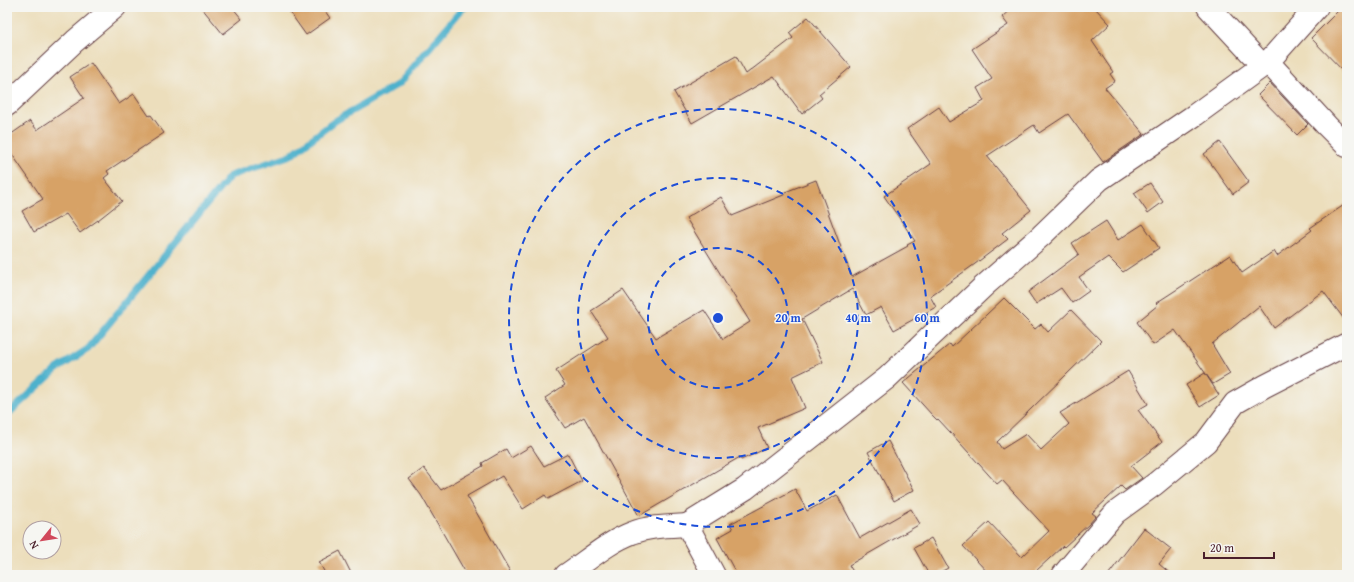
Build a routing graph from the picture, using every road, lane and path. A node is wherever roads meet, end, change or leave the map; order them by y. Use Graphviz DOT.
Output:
graph roads {
  1 [pos="115,7"];
  2 [pos="1208,7"];
  3 [pos="1317,7"];
  4 [pos="1265,64"];
  5 [pos="7,105"];
  6 [pos="1347,146"];
  7 [pos="1347,344"];
  8 [pos="687,525"];
  9 [pos="566,575"];
  10 [pos="714,575"];
  11 [pos="1063,575"];
  1 -- 5 [label="street"];
  2 -- 4 [label="street"];
  3 -- 4 [label="street"];
  4 -- 6 [label="street"];
  4 -- 8 [label="street"];
  7 -- 11 [label="street"];
  8 -- 9 [label="street"];
  8 -- 10 [label="street"];
}
